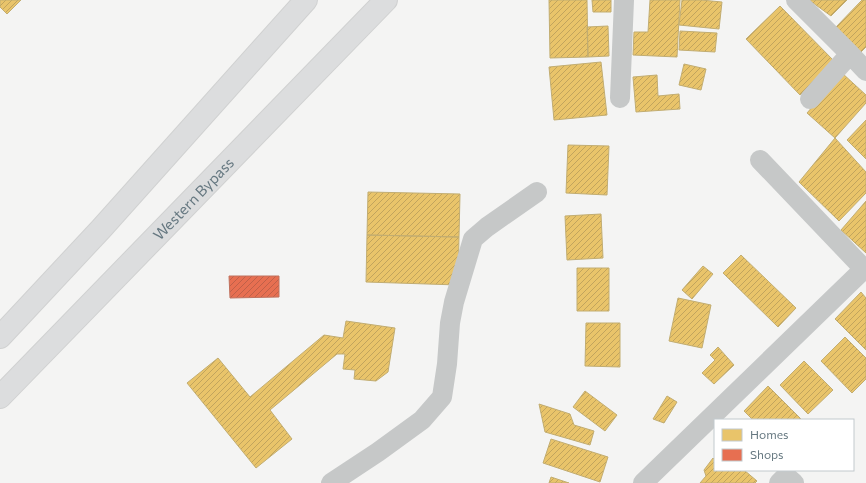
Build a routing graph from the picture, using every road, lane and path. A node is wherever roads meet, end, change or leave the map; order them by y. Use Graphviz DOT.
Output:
graph roads {
  1 [pos="306,0"];
  2 [pos="386,0"];
  3 [pos="624,0"];
  4 [pos="796,0"];
  5 [pos="850,54"];
  6 [pos="866,71"];
  7 [pos="620,98"];
  8 [pos="810,99"];
  9 [pos="760,160"];
  10 [pos="537,192"];
  11 [pos="865,270"];
  12 [pos="0,337"];
  13 [pos="0,397"];
  14 [pos="331,483"];
  15 [pos="643,483"];
  16 [pos="779,483"];
  17 [pos="794,483"];
  1 -- 12 [label="main road"];
  2 -- 13 [label="main road, Western Bypass"];
  3 -- 7 [label="street"];
  4 -- 5 [label="street"];
  5 -- 6 [label="street"];
  5 -- 8 [label="street"];
  9 -- 11 [label="street"];
  10 -- 14 [label="street"];
  11 -- 15 [label="street"];
  16 -- 17 [label="street"];
}
